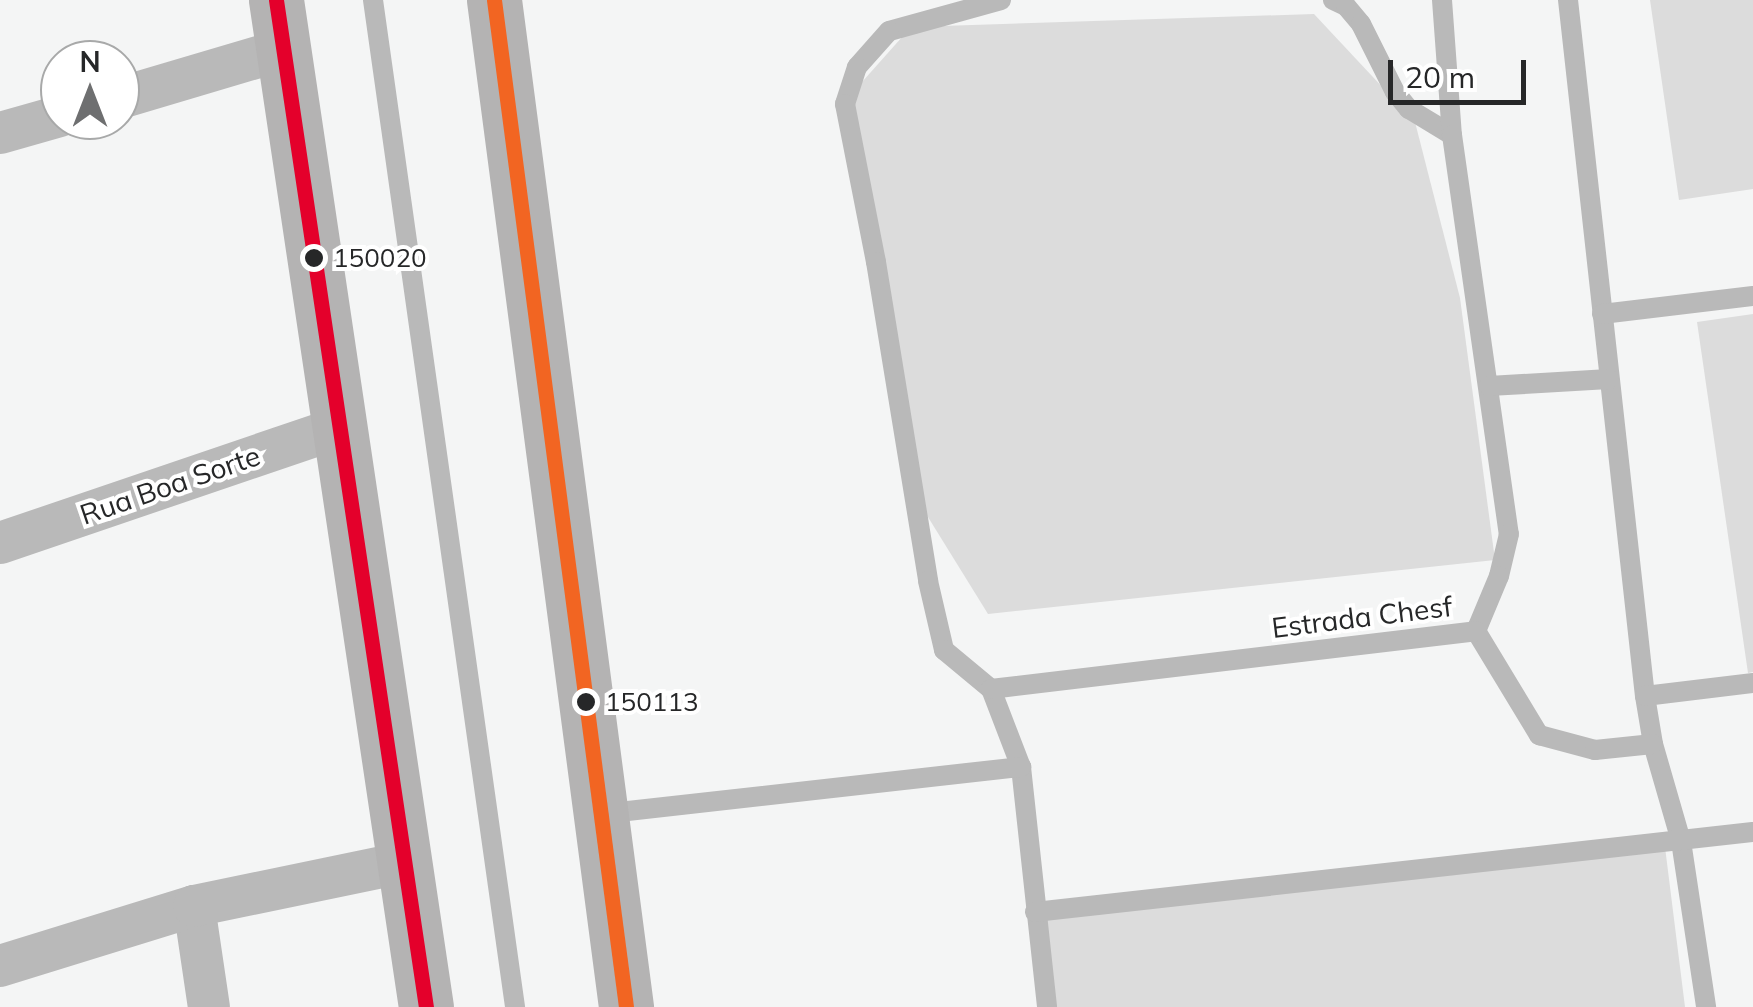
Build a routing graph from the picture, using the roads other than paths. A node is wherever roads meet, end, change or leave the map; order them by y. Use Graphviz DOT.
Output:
graph roads {
  1 [pos="372,0"];
  2 [pos="494,0"];
  3 [pos="1001,0"];
  4 [pos="1332,0"];
  5 [pos="1442,0"];
  6 [pos="1568,0"];
  7 [pos="279,25"];
  8 [pos="140,89"];
  9 [pos="40,122"];
  10 [pos="0,133"];
  11 [pos="1452,134"];
  12 [pos="1753,296"];
  13 [pos="1602,314"];
  14 [pos="1609,378"];
  15 [pos="1489,386"];
  16 [pos="340,427"];
  17 [pos="0,543"];
  18 [pos="1476,631"];
  19 [pos="1753,683"];
  20 [pos="991,689"];
  21 [pos="1645,696"];
  22 [pos="1653,744"];
  23 [pos="1021,767"];
  24 [pos="601,814"];
  25 [pos="1753,832"];
  26 [pos="1682,841"];
  27 [pos="407,862"];
  28 [pos="194,906"];
  29 [pos="1035,912"];
  30 [pos="0,966"];
  31 [pos="209,1007"];
  32 [pos="426,1007"];
  33 [pos="514,1007"];
  34 [pos="626,1007"];
  35 [pos="1048,1007"];
  36 [pos="1706,1007"];
  1 -- 33 [label="lane"];
  2 -- 24 [label="highway"];
  3 -- 20 [label="lane"];
  4 -- 11 [label="lane"];
  5 -- 11 [label="lane, Estrada Chesf"];
  6 -- 13 [label="lane"];
  7 -- 8 [label="street"];
  7 -- 16 [label="highway"];
  9 -- 10 [label="street"];
  11 -- 15 [label="lane, Estrada Chesf"];
  12 -- 13 [label="lane"];
  13 -- 14 [label="lane"];
  14 -- 15 [label="lane"];
  14 -- 21 [label="lane"];
  15 -- 18 [label="lane, Estrada Chesf"];
  16 -- 17 [label="street, Rua Boa Sorte"];
  16 -- 27 [label="highway"];
  18 -- 20 [label="lane, Estrada Chesf"];
  18 -- 22 [label="lane"];
  19 -- 21 [label="lane"];
  20 -- 23 [label="lane"];
  21 -- 22 [label="lane"];
  22 -- 26 [label="lane"];
  23 -- 24 [label="lane"];
  23 -- 29 [label="lane"];
  24 -- 34 [label="highway"];
  25 -- 26 [label="lane"];
  26 -- 29 [label="lane"];
  26 -- 36 [label="lane"];
  27 -- 28 [label="street"];
  27 -- 32 [label="highway"];
  28 -- 30 [label="street"];
  28 -- 31 [label="street"];
  29 -- 35 [label="lane"];
}
